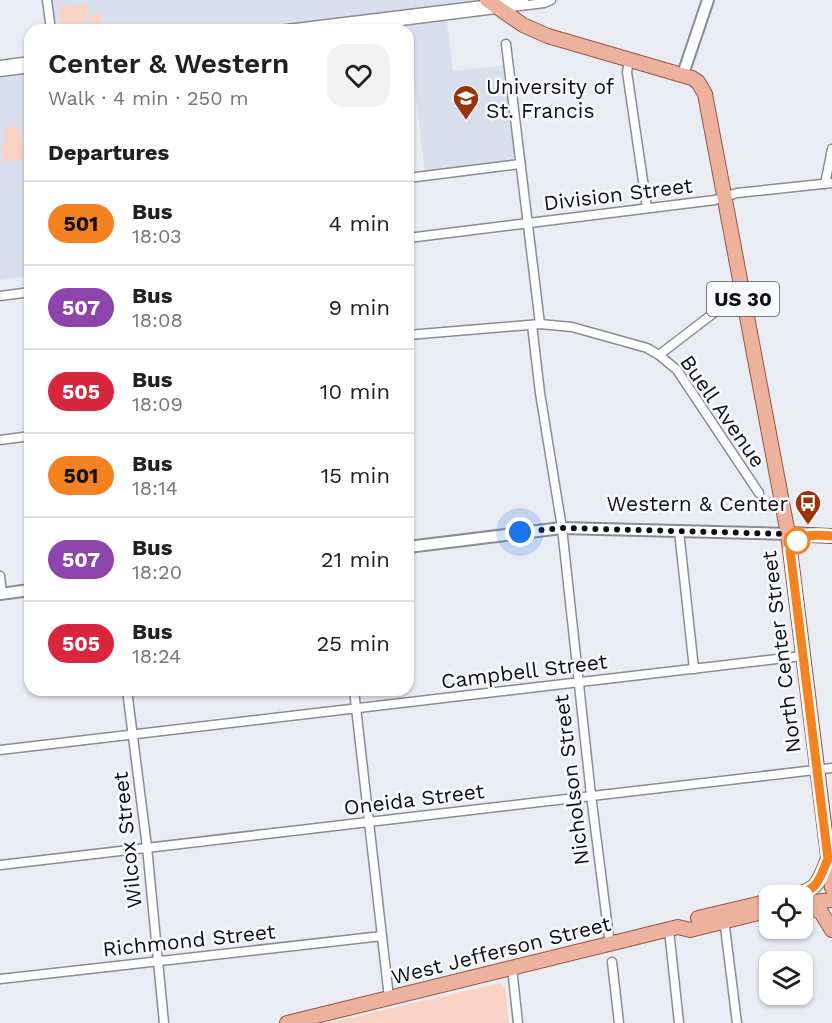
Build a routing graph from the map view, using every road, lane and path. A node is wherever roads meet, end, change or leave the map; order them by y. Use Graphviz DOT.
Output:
graph roads {
  1 [pos="48,0"];
  2 [pos="524,0"];
  3 [pos="551,0"];
  4 [pos="708,0"];
  5 [pos="492,4"];
  6 [pos="50,24"];
  7 [pos="365,24"];
  8 [pos="506,44"];
  9 [pos="629,60"];
  10 [pos="24,62"];
  11 [pos="0,65"];
  12 [pos="24,69"];
  13 [pos="0,72"];
  14 [pos="683,74"];
  15 [pos="832,148"];
  16 [pos="520,164"];
  17 [pos="414,177"];
  18 [pos="828,184"];
  19 [pos="724,198"];
  20 [pos="647,208"];
  21 [pos="528,223"];
  22 [pos="414,237"];
  23 [pos="741,292"];
  24 [pos="24,293"];
  25 [pos="0,296"];
  26 [pos="536,324"];
  27 [pos="414,334"];
  28 [pos="659,355"];
  29 [pos="24,437"];
  30 [pos="0,440"];
  31 [pos="759,493"];
  32 [pos="562,528"];
  33 [pos="680,531"];
  34 [pos="788,534"];
  35 [pos="807,535"];
  36 [pos="832,536"];
  37 [pos="414,546"];
  38 [pos="790,550"];
  39 [pos="0,576"];
  40 [pos="24,591"];
  41 [pos="1,593"];
  42 [pos="802,656"];
  43 [pos="694,669"];
  44 [pos="578,683"];
  45 [pos="128,696"];
  46 [pos="355,696"];
  47 [pos="356,709"];
  48 [pos="133,735"];
  49 [pos="0,750"];
  50 [pos="832,768"];
  51 [pos="817,769"];
  52 [pos="591,795"];
  53 [pos="369,822"];
  54 [pos="147,847"];
  55 [pos="0,865"];
  56 [pos="830,865"];
  57 [pos="832,888"];
  58 [pos="813,889"];
  59 [pos="832,900"];
  60 [pos="813,903"];
  61 [pos="759,905"];
  62 [pos="813,909"];
  63 [pos="759,912"];
  64 [pos="724,917"];
  65 [pos="673,929"];
  66 [pos="832,930"];
  67 [pos="382,936"];
  68 [pos="610,945"];
  69 [pos="158,961"];
  70 [pos="612,962"];
  71 [pos="512,968"];
  72 [pos="0,979"];
  73 [pos="389,998"];
  74 [pos="164,1023"];
  75 [pos="287,1023"];
  76 [pos="518,1023"];
  77 [pos="619,1023"];
  78 [pos="679,1023"];
  79 [pos="737,1023"];
  1 -- 6 [label="street"];
  2 -- 5 [label="street"];
  3 -- 5 [label="street"];
  4 -- 14 [label="street"];
  5 -- 7 [label="street"];
  5 -- 9 [label="main road, US 30"];
  8 -- 16 [label="street, Nicholson Street"];
  9 -- 14 [label="main road, US 30"];
  9 -- 20 [label="street"];
  10 -- 11 [label="street"];
  12 -- 13 [label="street"];
  14 -- 19 [label="main road, North Center Street / US 30"];
  15 -- 18 [label="street"];
  16 -- 17 [label="street"];
  16 -- 21 [label="street, Nicholson Street"];
  18 -- 19 [label="street, Division Street"];
  19 -- 20 [label="street, Division Street"];
  19 -- 23 [label="main road, North Center Street / US 30"];
  20 -- 21 [label="street, Division Street"];
  21 -- 22 [label="street, Division Street"];
  21 -- 26 [label="street, Nicholson Street"];
  23 -- 28 [label="street"];
  23 -- 34 [label="main road, North Center Street / US 30"];
  24 -- 25 [label="street"];
  26 -- 27 [label="street, Buell Avenue"];
  26 -- 28 [label="street, Buell Avenue"];
  26 -- 32 [label="street, Nicholson Street"];
  28 -- 31 [label="street, Buell Avenue"];
  29 -- 30 [label="street"];
  32 -- 33 [label="street"];
  32 -- 37 [label="street"];
  32 -- 44 [label="street, Nicholson Street"];
  33 -- 34 [label="street"];
  33 -- 43 [label="street"];
  34 -- 35 [label="main road"];
  34 -- 38 [label="main road, North Center Street / US 30"];
  35 -- 36 [label="main road"];
  35 -- 38 [label="main road"];
  38 -- 42 [label="main road, North Center Street / US 30"];
  39 -- 41 [label="street"];
  40 -- 41 [label="street"];
  42 -- 43 [label="street, Campbell Street"];
  42 -- 51 [label="main road, North Center Street / US 30"];
  43 -- 44 [label="street, Campbell Street"];
  44 -- 47 [label="street, Campbell Street"];
  44 -- 52 [label="street, Nicholson Street"];
  45 -- 48 [label="street, Wilcox Street"];
  46 -- 47 [label="street"];
  47 -- 48 [label="street, Campbell Street"];
  47 -- 53 [label="street"];
  48 -- 49 [label="street, Campbell Street"];
  48 -- 54 [label="street, Wilcox Street"];
  50 -- 51 [label="street, Oneida Street"];
  51 -- 52 [label="street, Oneida Street"];
  51 -- 56 [label="main road, North Center Street / US 30"];
  52 -- 53 [label="street, Oneida Street"];
  52 -- 68 [label="street, Nicholson Street"];
  53 -- 54 [label="street, Oneida Street"];
  53 -- 67 [label="street"];
  54 -- 55 [label="street, Oneida Street"];
  54 -- 69 [label="street, Wilcox Street"];
  56 -- 57 [label="main road, North Center Street / US 30"];
  56 -- 58 [label="main road"];
  59 -- 60 [label="main road"];
  61 -- 64 [label="main road"];
  62 -- 66 [label="main road"];
  63 -- 64 [label="main road"];
  64 -- 65 [label="main road, West Jefferson Street"];
  64 -- 79 [label="street"];
  65 -- 68 [label="main road, West Jefferson Street"];
  65 -- 78 [label="street"];
  67 -- 69 [label="street, Richmond Street"];
  67 -- 73 [label="street"];
  68 -- 71 [label="main road, West Jefferson Street"];
  69 -- 72 [label="street, Richmond Street"];
  69 -- 74 [label="street, Wilcox Street"];
  70 -- 77 [label="street"];
  71 -- 73 [label="main road, West Jefferson Street"];
  71 -- 76 [label="street"];
  73 -- 75 [label="main road, West Jefferson Street"];
}
